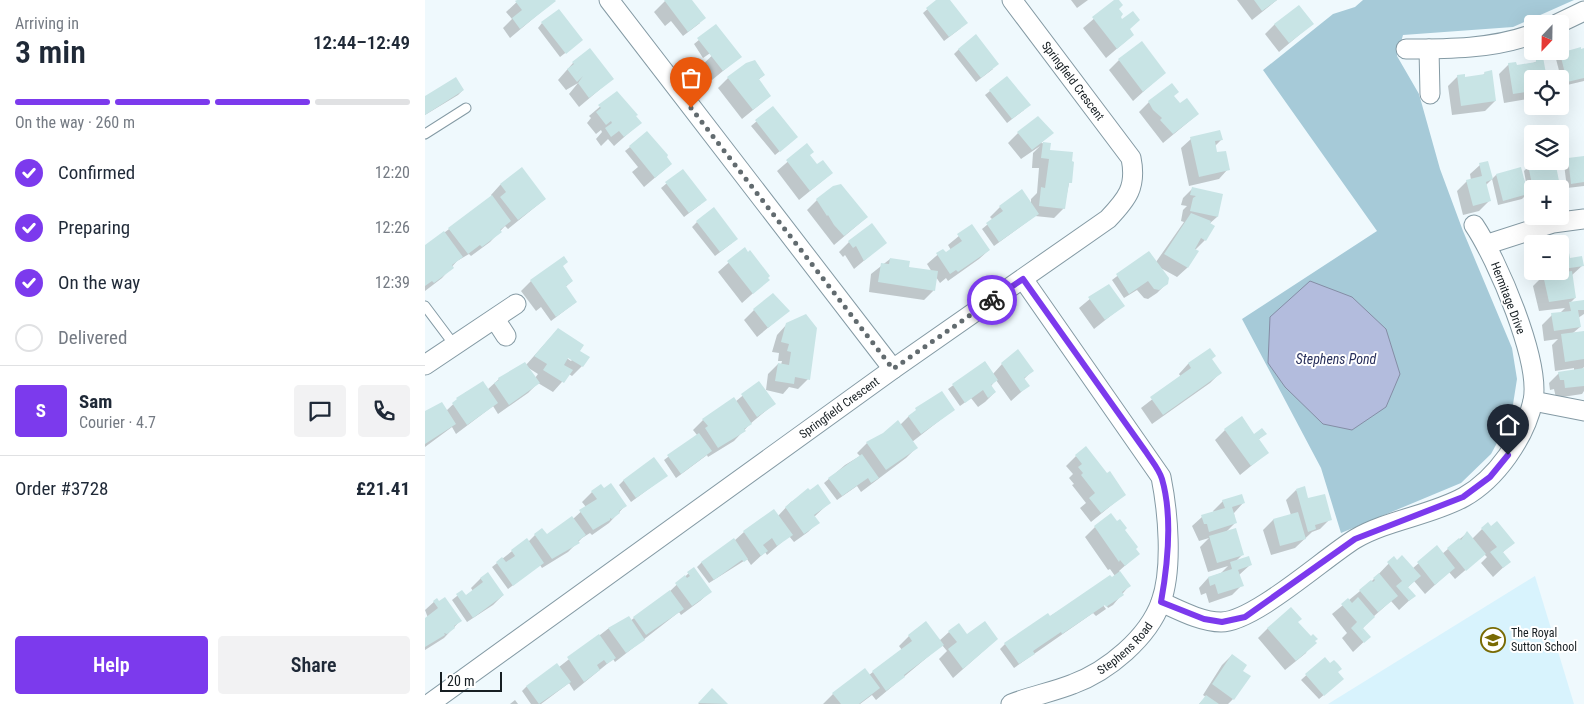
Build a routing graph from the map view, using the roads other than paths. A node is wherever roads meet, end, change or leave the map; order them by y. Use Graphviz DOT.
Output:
graph roads {
  1 [pos="609,0"];
  2 [pos="1012,0"];
  3 [pos="1584,11"];
  4 [pos="1569,18"];
  5 [pos="1524,37"];
  6 [pos="1406,49"];
  7 [pos="1429,49"];
  8 [pos="1430,94"];
  9 [pos="466,108"];
  10 [pos="425,134"];
  11 [pos="1584,218"];
  12 [pos="1474,225"];
  13 [pos="1488,244"];
  14 [pos="1023,279"];
  15 [pos="516,304"];
  16 [pos="425,306"];
  17 [pos="495,319"];
  18 [pos="505,336"];
  19 [pos="455,346"];
  20 [pos="425,365"];
  21 [pos="893,369"];
  22 [pos="1533,401"];
  23 [pos="1584,411"];
  24 [pos="1161,602"];
  25 [pos="429,704"];
  26 [pos="1011,704"];
  1 -- 21 [label="street"];
  2 -- 14 [label="street, Springfield Crescent"];
  3 -- 4 [label="street"];
  5 -- 7 [label="street"];
  6 -- 7 [label="street"];
  7 -- 8 [label="street"];
  9 -- 10 [label="lane"];
  11 -- 13 [label="street"];
  12 -- 13 [label="street, Hermitage Drive"];
  13 -- 22 [label="street, Hermitage Drive"];
  14 -- 21 [label="street, Springfield Crescent"];
  14 -- 24 [label="street, Stephens Road"];
  15 -- 17 [label="street"];
  16 -- 19 [label="lane"];
  17 -- 18 [label="street"];
  17 -- 19 [label="street"];
  19 -- 20 [label="street"];
  21 -- 25 [label="street, Springfield Crescent"];
  22 -- 23 [label="street"];
  22 -- 24 [label="street, Hermitage Drive"];
  24 -- 26 [label="street, Stephens Road"];
}
